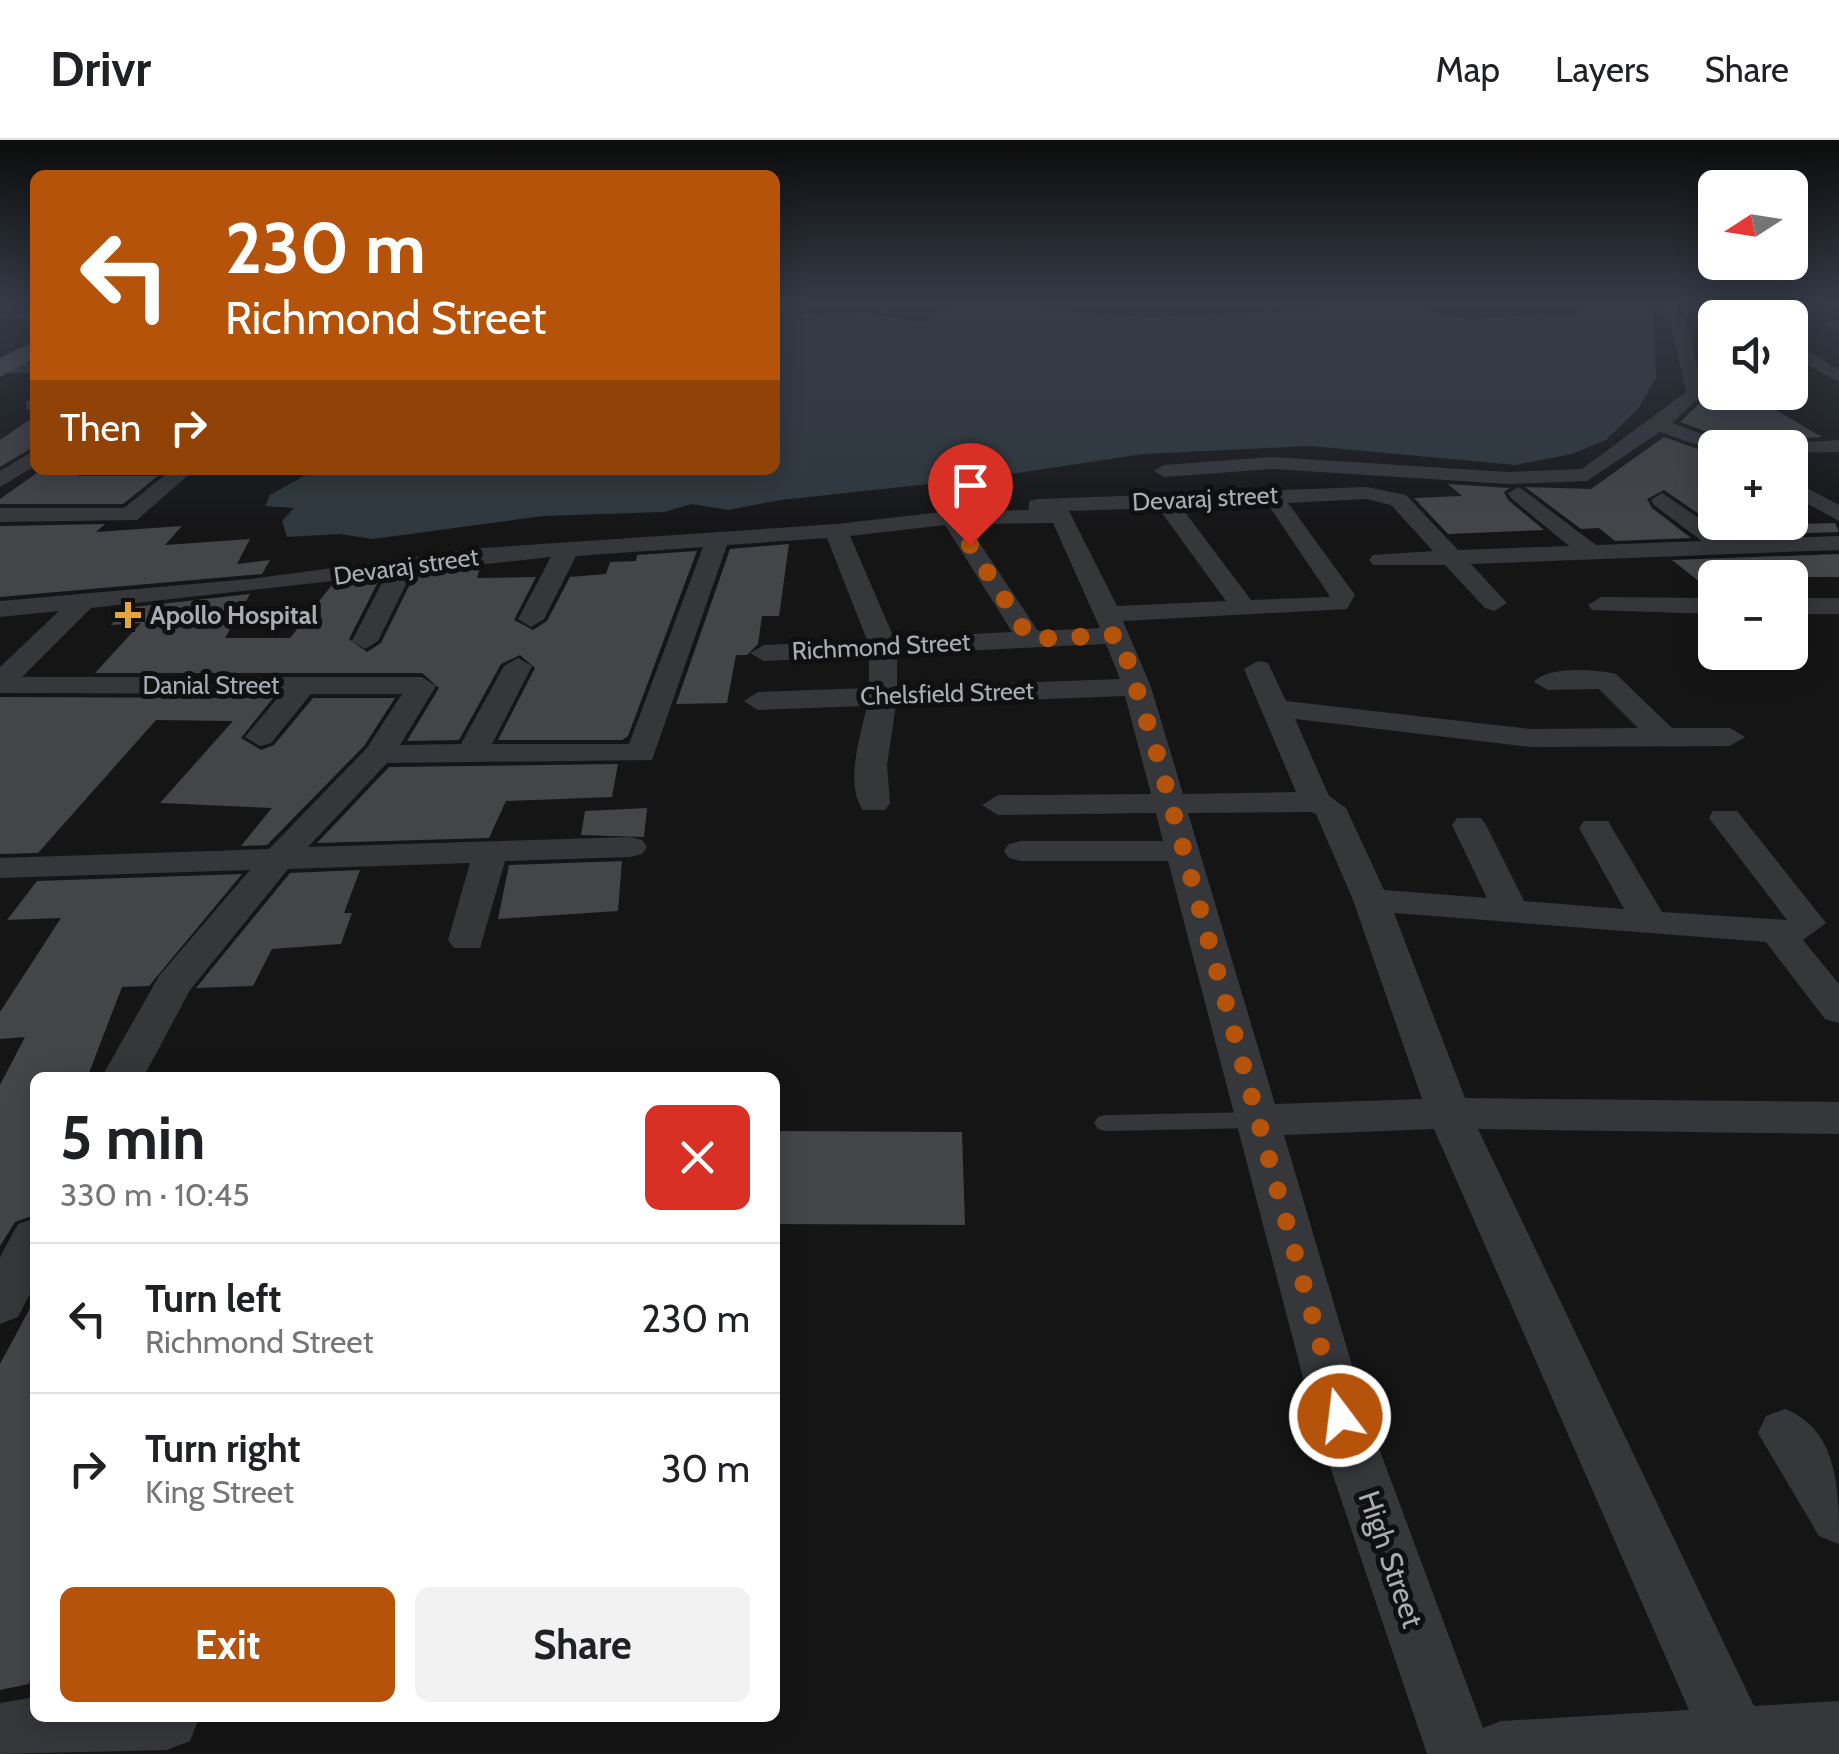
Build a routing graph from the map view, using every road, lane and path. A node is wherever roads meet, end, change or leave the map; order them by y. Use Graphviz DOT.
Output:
graph roads {
  1 [pos="1694,378"];
  2 [pos="1659,425"];
  3 [pos="1698,438"];
  4 [pos="1839,446"];
  5 [pos="1808,447"];
  6 [pos="30,459"];
  7 [pos="1164,471"];
  8 [pos="179,475"];
  9 [pos="0,480"];
  10 [pos="1808,488"];
  11 [pos="1839,488"];
  12 [pos="1519,493"];
  13 [pos="1272,495"];
  14 [pos="1808,496"];
  15 [pos="1662,500"];
  16 [pos="1170,508"];
  17 [pos="1051,514"];
  18 [pos="1839,514"];
  19 [pos="0,515"];
  20 [pos="951,518"];
  21 [pos="824,530"];
  22 [pos="718,540"];
  23 [pos="1839,543"];
  24 [pos="1725,547"];
  25 [pos="568,550"];
  26 [pos="1590,552"];
  27 [pos="1450,557"];
  28 [pos="1381,560"];
  29 [pos="403,566"];
  30 [pos="85,600"];
  31 [pos="1494,603"];
  32 [pos="1601,606"];
  33 [pos="1698,606"];
  34 [pos="1808,606"];
  35 [pos="1839,606"];
  36 [pos="1244,608"];
  37 [pos="0,609"];
  38 [pos="531,619"];
  39 [pos="1112,625"];
  40 [pos="1030,639"];
  41 [pos="366,641"];
  42 [pos="883,645"];
  43 [pos="764,653"];
  44 [pos="518,666"];
  45 [pos="1258,668"];
  46 [pos="1548,682"];
  47 [pos="0,684"];
  48 [pos="304,685"];
  49 [pos="1136,687"];
  50 [pos="882,696"];
  51 [pos="758,701"];
  52 [pos="1275,708"];
  53 [pos="260,737"];
  54 [pos="1730,737"];
  55 [pos="1666,738"];
  56 [pos="472,753"];
  57 [pos="379,754"];
  58 [pos="1316,802"];
  59 [pos="874,803"];
  60 [pos="1171,803"];
  61 [pos="998,806"];
  62 [pos="1725,818"];
  63 [pos="1469,825"];
  64 [pos="1596,828"];
  65 [pos="630,847"];
  66 [pos="1021,851"];
  67 [pos="1184,851"];
  68 [pos="490,853"];
  69 [pos="275,862"];
  70 [pos="0,868"];
  71 [pos="1371,900"];
  72 [pos="1510,911"];
  73 [pos="1650,923"];
  74 [pos="1778,932"];
  75 [pos="467,940"];
  76 [pos="1839,1010"];
  77 [pos="125,1072"];
  78 [pos="1449,1113"];
  79 [pos="1839,1118"];
  80 [pos="1258,1120"];
  81 [pos="1106,1122"];
  82 [pos="1785,1433"];
  83 [pos="1839,1516"];
  84 [pos="98,1722"];
  85 [pos="1839,1734"];
  86 [pos="0,1736"];
  87 [pos="1738,1746"];
  88 [pos="1460,1754"];
  89 [pos="1501,1754"];
  1 -- 2 [label="street"];
  2 -- 3 [label="street"];
  2 -- 7 [label="street"];
  4 -- 5 [label="street"];
  6 -- 9 [label="street"];
  8 -- 19 [label="street"];
  10 -- 11 [label="street"];
  12 -- 26 [label="street"];
  13 -- 21 [label="street, Devaraj street"];
  13 -- 27 [label="street, Devaraj street"];
  13 -- 36 [label="street, Richmond Street"];
  14 -- 18 [label="street"];
  15 -- 24 [label="street"];
  16 -- 36 [label="street"];
  17 -- 20 [label="street, Devaraj street"];
  17 -- 39 [label="street, High Street"];
  20 -- 21 [label="street, Devaraj street"];
  20 -- 40 [label="street"];
  21 -- 22 [label="street, Devaraj street"];
  21 -- 42 [label="street"];
  22 -- 25 [label="street, Devaraj street"];
  22 -- 56 [label="street"];
  23 -- 24 [label="street"];
  24 -- 26 [label="street"];
  25 -- 29 [label="street, Devaraj street"];
  25 -- 38 [label="street"];
  26 -- 27 [label="street"];
  27 -- 28 [label="street"];
  27 -- 31 [label="street, Devaraj street"];
  29 -- 30 [label="street, Devaraj street"];
  29 -- 41 [label="street"];
  30 -- 37 [label="street, Devaraj street"];
  30 -- 47 [label="street"];
  32 -- 33 [label="street"];
  34 -- 35 [label="street"];
  36 -- 39 [label="street, Richmond Street"];
  39 -- 40 [label="street, Richmond Street"];
  39 -- 49 [label="street, High Street"];
  40 -- 42 [label="street, Richmond Street"];
  42 -- 43 [label="street, Richmond Street"];
  42 -- 50 [label="street"];
  44 -- 56 [label="street"];
  45 -- 52 [label="street"];
  46 -- 55 [label="street"];
  47 -- 48 [label="street, Danial Street"];
  48 -- 53 [label="street"];
  48 -- 57 [label="street, Danial Street"];
  49 -- 50 [label="street, Chelsfield Street"];
  49 -- 60 [label="street, High Street"];
  50 -- 51 [label="street, Chelsfield Street"];
  50 -- 59 [label="street"];
  52 -- 55 [label="street"];
  52 -- 58 [label="street"];
  54 -- 55 [label="street"];
  56 -- 57 [label="street"];
  57 -- 69 [label="street"];
  58 -- 60 [label="street"];
  58 -- 71 [label="street"];
  60 -- 61 [label="street"];
  60 -- 67 [label="street, High Street"];
  62 -- 74 [label="street"];
  63 -- 72 [label="street"];
  64 -- 73 [label="street"];
  65 -- 68 [label="street"];
  66 -- 67 [label="street"];
  67 -- 80 [label="street, High Street"];
  68 -- 69 [label="street"];
  68 -- 75 [label="street"];
  69 -- 70 [label="street"];
  69 -- 77 [label="street"];
  71 -- 72 [label="street"];
  71 -- 78 [label="street"];
  72 -- 73 [label="street"];
  73 -- 74 [label="street"];
  74 -- 76 [label="street"];
  78 -- 79 [label="street"];
  78 -- 80 [label="street"];
  78 -- 87 [label="street"];
  80 -- 81 [label="lane"];
  80 -- 88 [label="street, High Street"];
  82 -- 83 [label="street"];
  84 -- 86 [label="street"];
  85 -- 87 [label="street"];
  87 -- 89 [label="street"];
}
